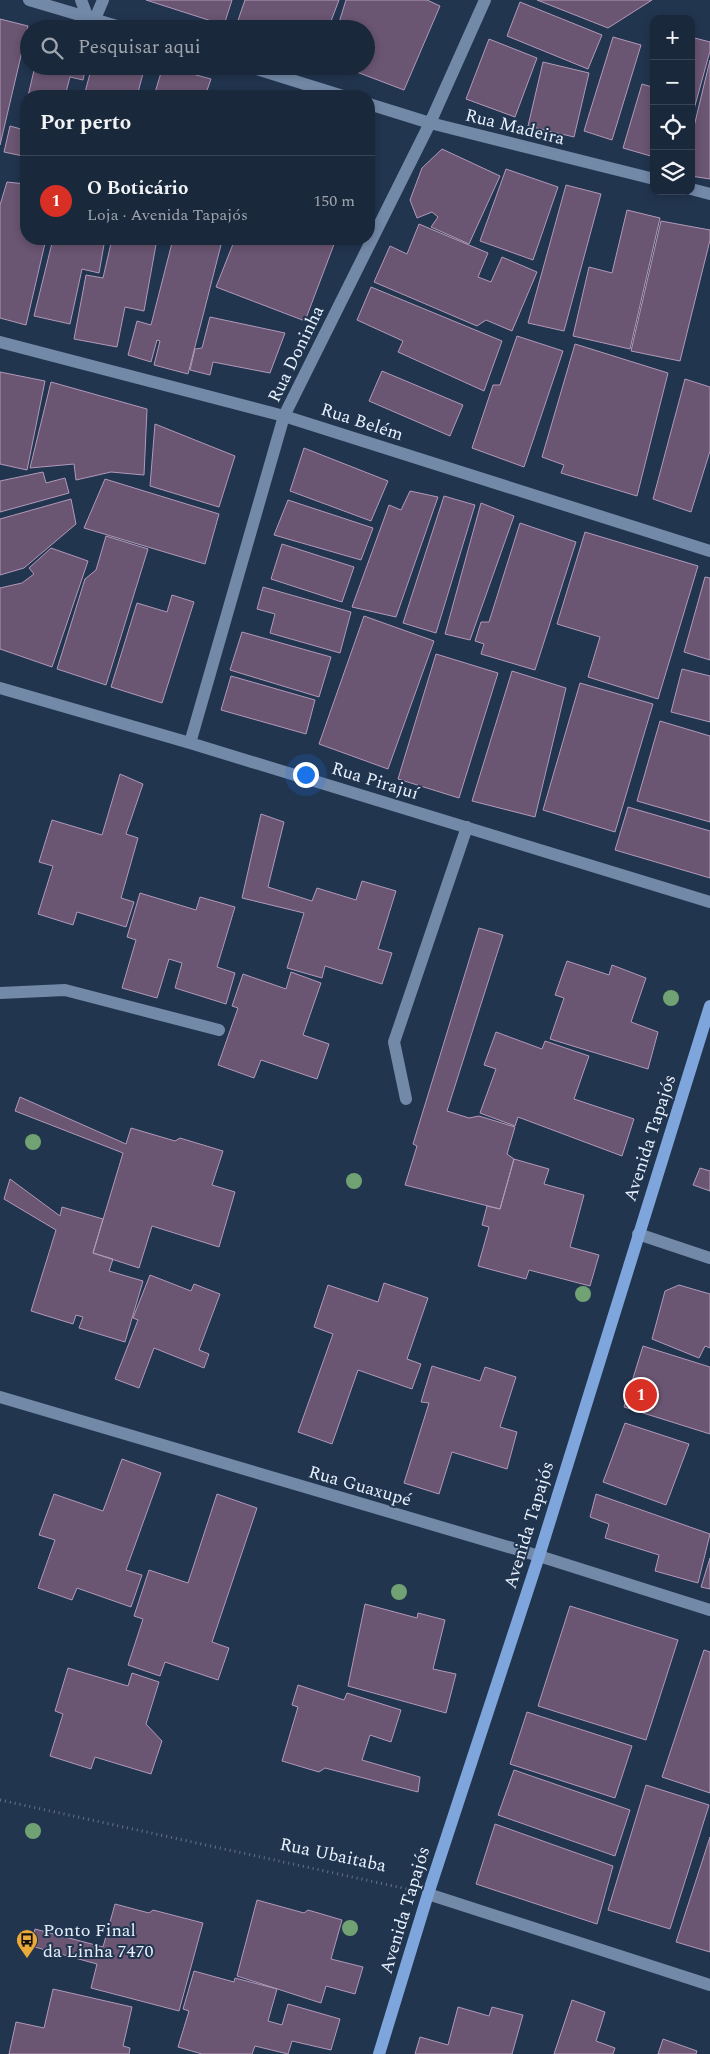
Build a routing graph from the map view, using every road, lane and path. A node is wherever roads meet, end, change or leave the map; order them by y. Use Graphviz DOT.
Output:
graph roads {
  1 [pos="29,0"];
  2 [pos="81,0"];
  3 [pos="103,0"];
  4 [pos="485,0"];
  5 [pos="91,18"];
  6 [pos="98,20"];
  7 [pos="276,75"];
  8 [pos="324,90"];
  9 [pos="375,106"];
  10 [pos="430,124"];
  11 [pos="650,179"];
  12 [pos="695,190"];
  13 [pos="710,194"];
  14 [pos="375,234"];
  15 [pos="370,245"];
  16 [pos="0,342"];
  17 [pos="284,416"];
  18 [pos="710,551"];
  19 [pos="0,688"];
  20 [pos="190,743"];
  21 [pos="467,827"];
  22 [pos="710,902"];
  23 [pos="0,994"];
  24 [pos="710,1006"];
  25 [pos="219,1030"];
  26 [pos="406,1099"];
  27 [pos="638,1234"];
  28 [pos="710,1258"];
  29 [pos="0,1397"];
  30 [pos="539,1556"];
  31 [pos="710,1610"];
  32 [pos="0,1800"];
  33 [pos="428,1894"];
  34 [pos="710,1985"];
  35 [pos="379,2054"];
  1 -- 5 [label="street"];
  2 -- 5 [label="street"];
  3 -- 5 [label="street"];
  4 -- 10 [label="street, Rua Doninha"];
  5 -- 6 [label="street"];
  7 -- 8 [label="street"];
  9 -- 10 [label="street, Rua Madeira"];
  10 -- 11 [label="street, Rua Madeira"];
  10 -- 14 [label="street, Rua Doninha"];
  12 -- 13 [label="street"];
  15 -- 17 [label="street, Rua Doninha"];
  16 -- 17 [label="street, Rua Belém"];
  17 -- 18 [label="street, Rua Belém"];
  17 -- 20 [label="street, Rua Doninha"];
  19 -- 20 [label="street, Rua Pirajuí"];
  20 -- 21 [label="street, Rua Pirajuí"];
  21 -- 22 [label="street, Rua Pirajuí"];
  21 -- 26 [label="street"];
  23 -- 25 [label="street"];
  24 -- 27 [label="main road, Avenida Tapajós"];
  27 -- 28 [label="street"];
  27 -- 30 [label="main road, Avenida Tapajós"];
  29 -- 30 [label="street, Rua Guaxupé"];
  30 -- 31 [label="street, Rua Guaxupé"];
  30 -- 33 [label="main road, Avenida Tapajós"];
  32 -- 33 [label="path, Rua Ubaitaba"];
  33 -- 34 [label="street"];
  33 -- 35 [label="main road, Avenida Tapajós"];
}
